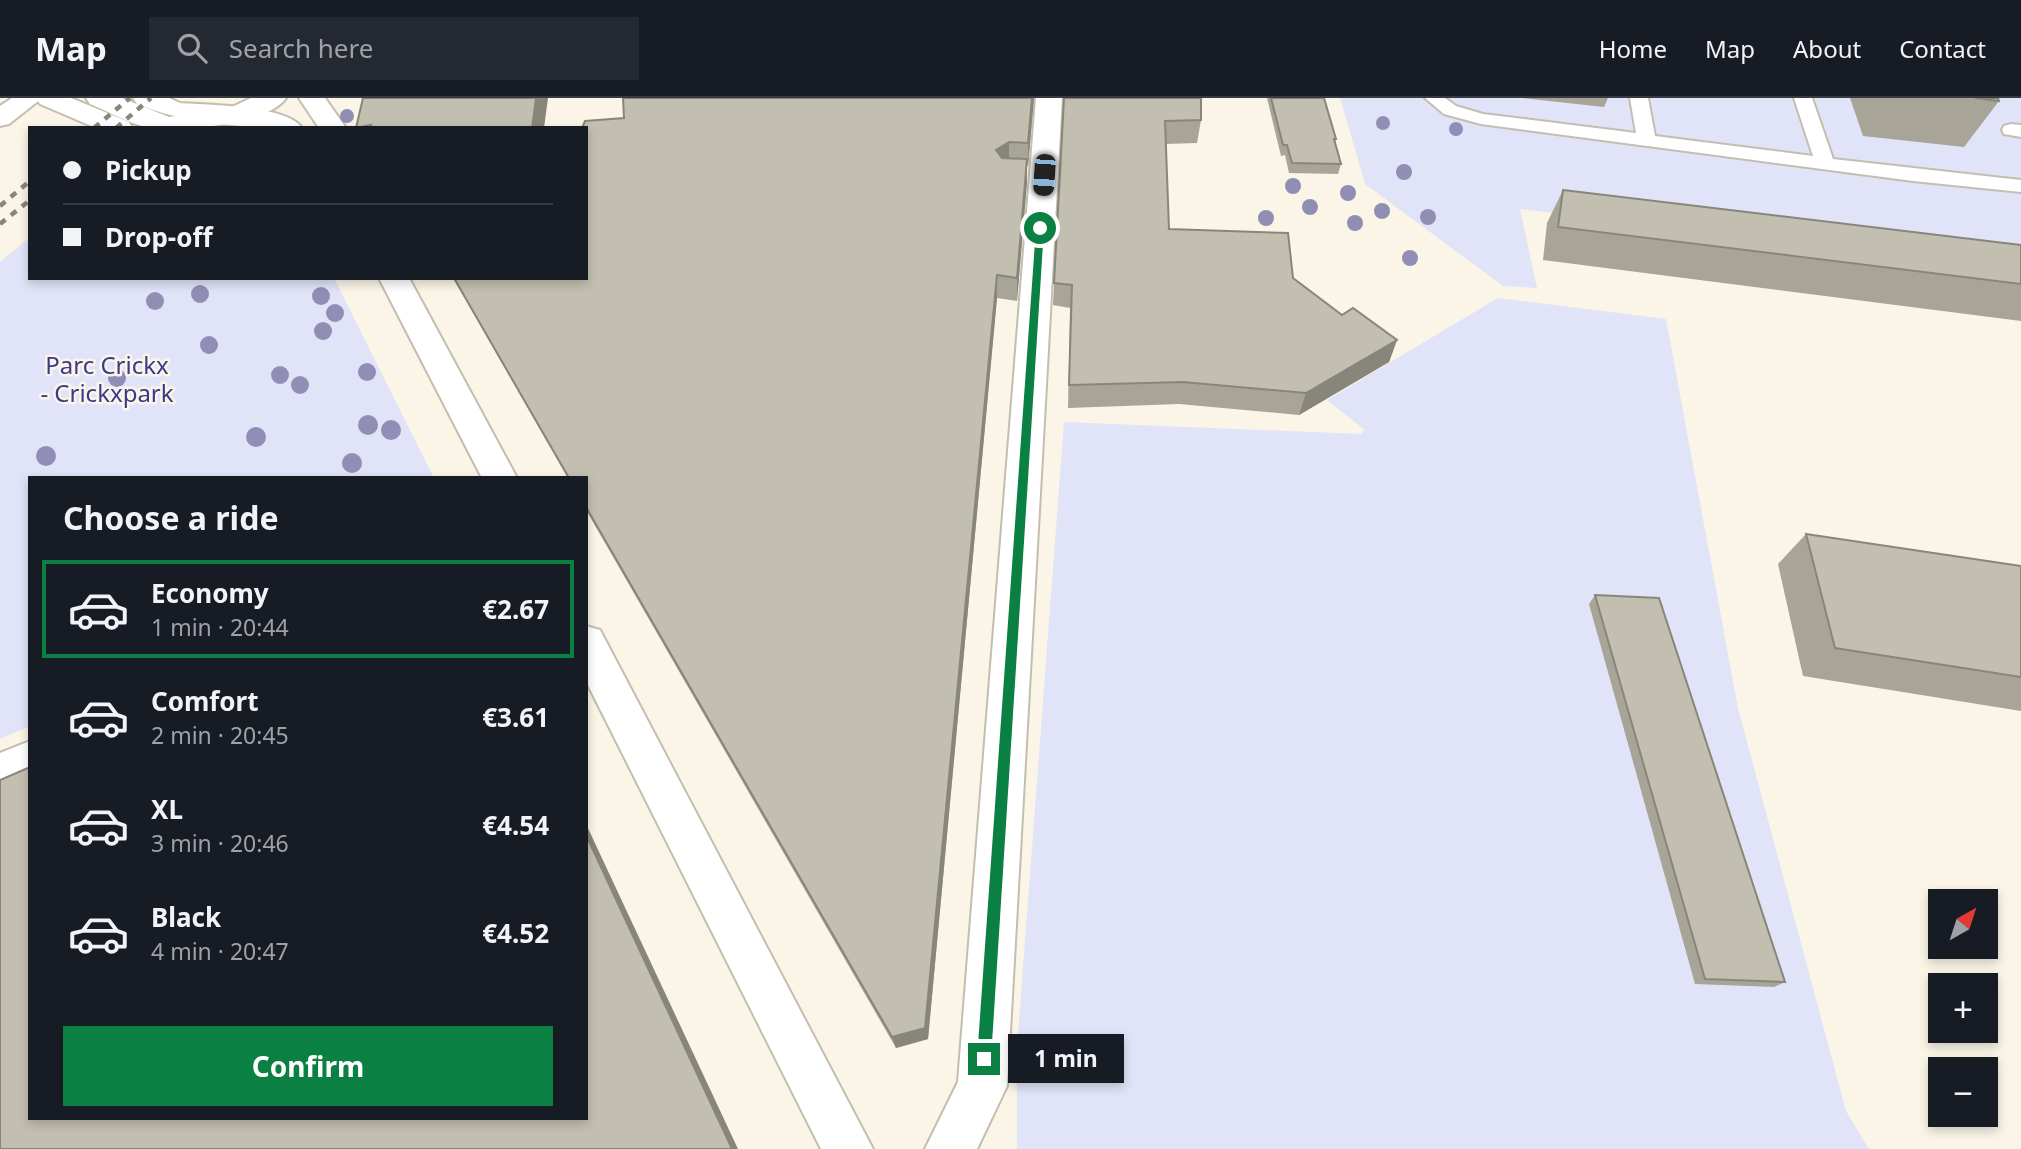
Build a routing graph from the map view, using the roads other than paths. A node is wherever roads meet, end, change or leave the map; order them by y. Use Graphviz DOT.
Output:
graph roads {
  1 [pos="29,98"];
  2 [pos="49,98"];
  3 [pos="99,98"];
  4 [pos="146,98"];
  5 [pos="274,98"];
  6 [pos="312,98"];
  7 [pos="1049,98"];
  8 [pos="1434,98"];
  9 [pos="1639,98"];
  10 [pos="1803,98"];
  11 [pos="236,115"];
  12 [pos="0,118"];
  13 [pos="114,126"];
  14 [pos="284,126"];
  15 [pos="332,126"];
  16 [pos="1646,139"];
  17 [pos="1825,163"];
  18 [pos="2021,186"];
  19 [pos="395,280"];
  20 [pos="499,476"];
  21 [pos="588,646"];
  22 [pos="28,761"];
  23 [pos="0,773"];
  24 [pos="848,1149"];
  25 [pos="950,1149"];
  1 -- 12 [label="street"];
  2 -- 13 [label="street"];
  3 -- 11 [label="street"];
  4 -- 11 [label="street"];
  5 -- 11 [label="street"];
  6 -- 15 [label="street"];
  7 -- 25 [label="street"];
  8 -- 16 [label="lane"];
  9 -- 16 [label="lane"];
  10 -- 17 [label="lane"];
  11 -- 14 [label="street"];
  16 -- 17 [label="lane"];
  17 -- 18 [label="lane"];
  19 -- 20 [label="street"];
  21 -- 24 [label="street"];
  22 -- 23 [label="street"];
}
